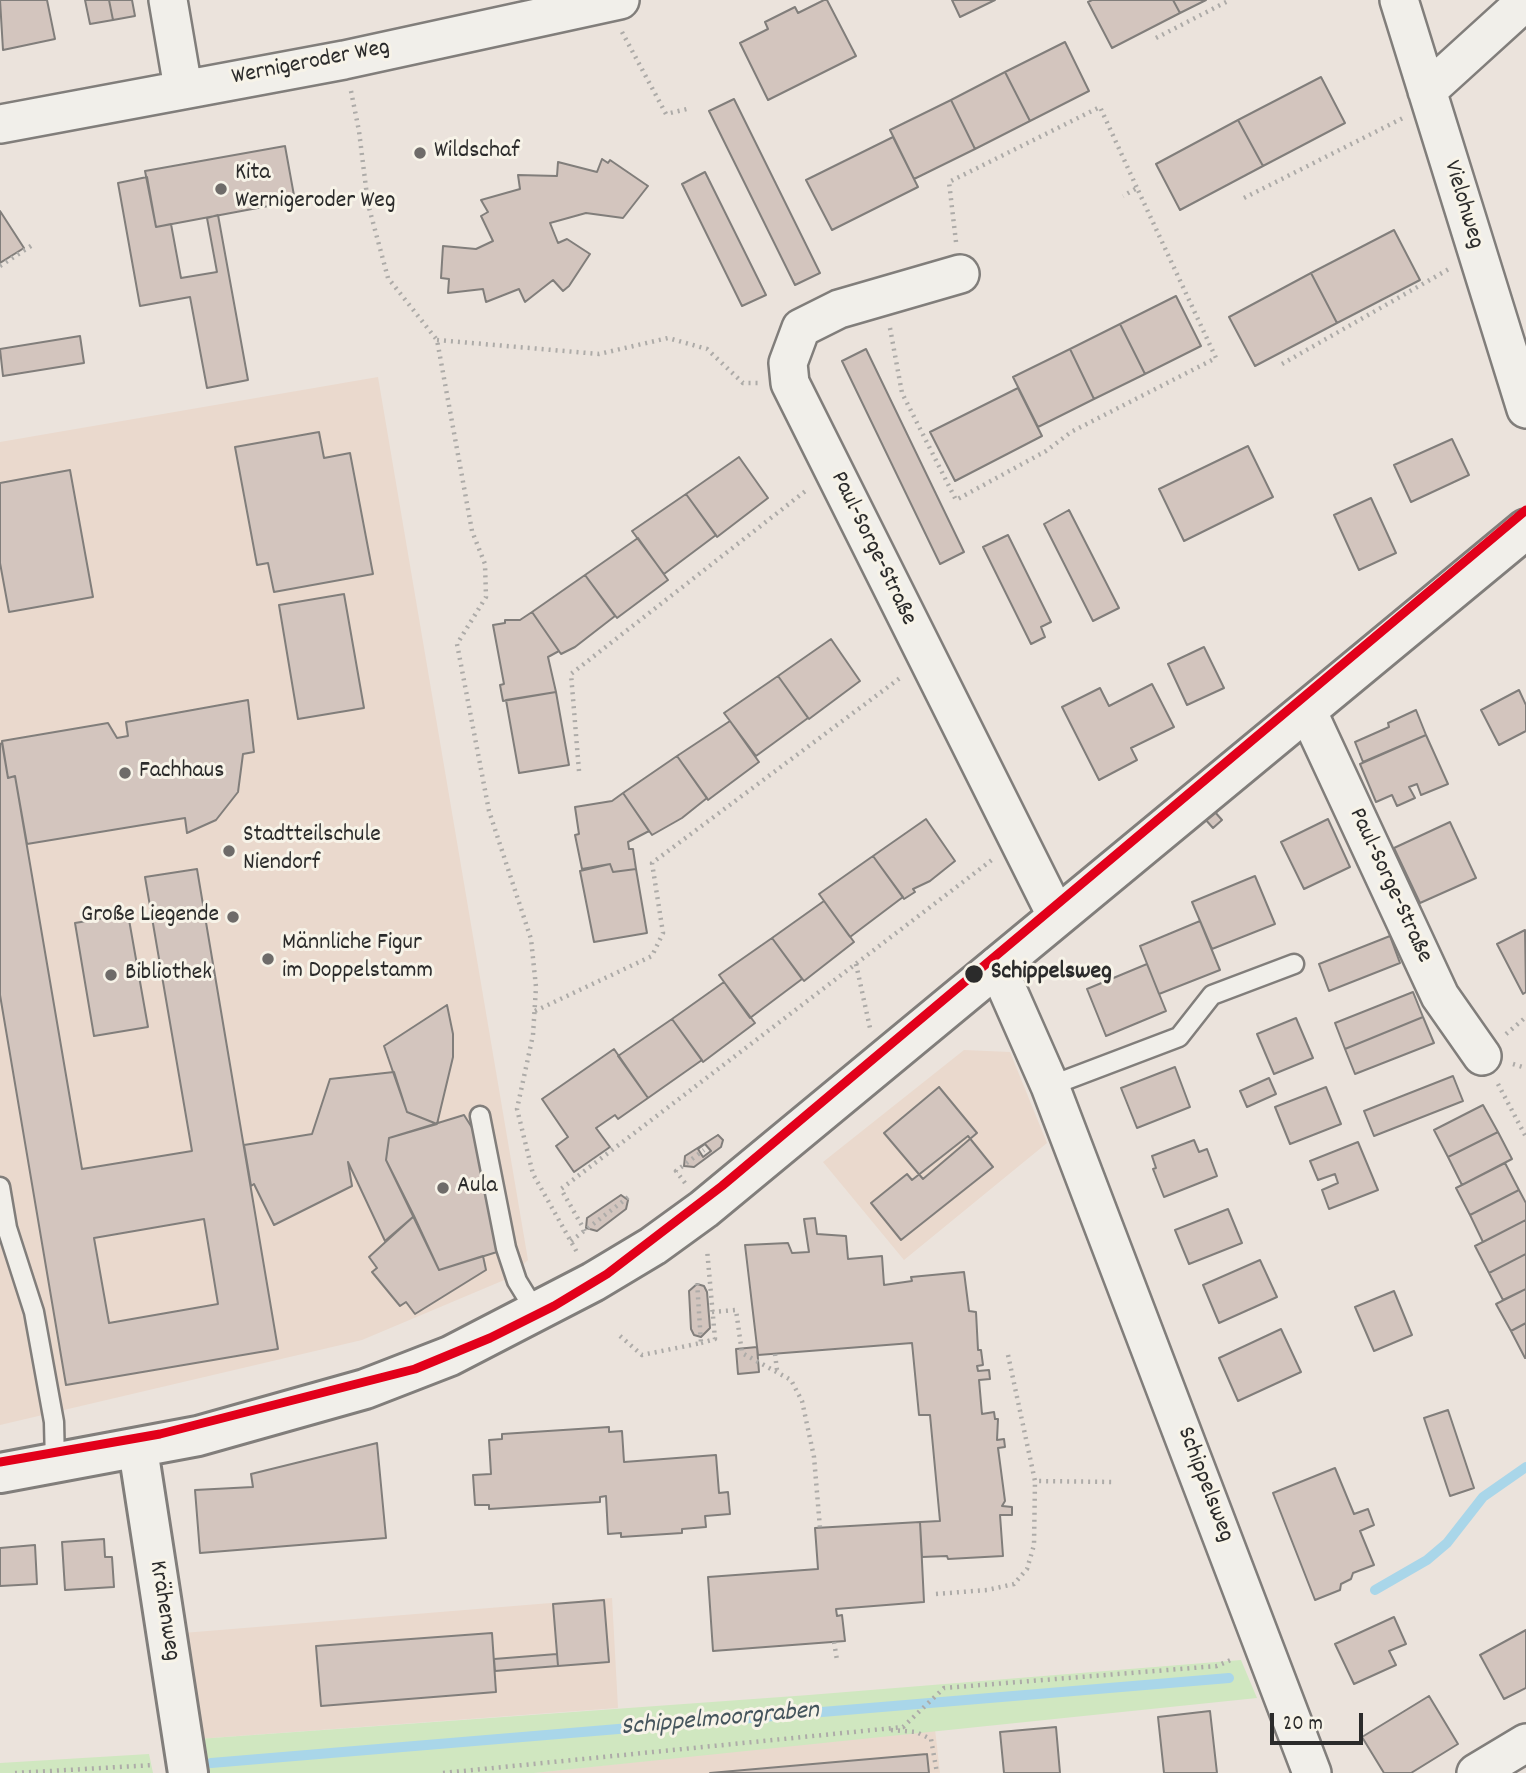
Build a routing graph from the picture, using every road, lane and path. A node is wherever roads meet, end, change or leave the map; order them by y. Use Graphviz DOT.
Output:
graph roads {
  1 [pos="168,0"];
  2 [pos="1230,0"];
  3 [pos="1399,0"];
  4 [pos="1526,1"];
  5 [pos="614,2"];
  6 [pos="1156,38"];
  7 [pos="344,60"];
  8 [pos="183,88"];
  9 [pos="1429,97"];
  10 [pos="687,109"];
  11 [pos="0,124"];
  12 [pos="1137,188"];
  13 [pos="1123,197"];
  14 [pos="1244,198"];
  15 [pos="34,244"];
  16 [pos="1477,254"];
  17 [pos="0,266"];
  18 [pos="960,274"];
  19 [pos="884,296"];
  20 [pos="436,340"];
  21 [pos="1282,364"];
  22 [pos="790,383"];
  23 [pos="1526,409"];
  24 [pos="833,470"];
  25 [pos="1526,529"];
  26 [pos="926,658"];
  27 [pos="1307,710"];
  28 [pos="579,771"];
  29 [pos="1018,840"];
  30 [pos="1057,917"];
  31 [pos="856,964"];
  32 [pos="1294,964"];
  33 [pos="997,966"];
  34 [pos="535,1011"];
  35 [pos="1482,1056"];
  36 [pos="878,1064"];
  37 [pos="1050,1086"];
  38 [pos="480,1116"];
  39 [pos="1526,1137"];
  40 [pos="0,1186"];
  41 [pos="631,1195"];
  42 [pos="585,1231"];
  43 [pos="571,1241"];
  44 [pos="697,1281"];
  45 [pos="593,1282"];
  46 [pos="536,1312"];
  47 [pos="712,1312"];
  48 [pos="620,1336"];
  49 [pos="775,1354"];
  50 [pos="1008,1355"];
  51 [pos="777,1370"];
  52 [pos="138,1449"];
  53 [pos="55,1463"];
  54 [pos="0,1473"];
  55 [pos="1035,1481"];
  56 [pos="1113,1482"];
  57 [pos="820,1528"];
  58 [pos="936,1594"];
  59 [pos="834,1642"];
  60 [pos="1267,1650"];
  61 [pos="837,1660"];
  62 [pos="876,1729"];
  63 [pos="1526,1743"];
  64 [pos="187,1768"];
  65 [pos="15,1773"];
  66 [pos="443,1773"];
  67 [pos="937,1773"];
  68 [pos="1312,1773"];
  69 [pos="1476,1773"];
  1 -- 8 [label="street"];
  2 -- 6 [label="path"];
  3 -- 9 [label="street, Vielohweg"];
  4 -- 9 [label="street"];
  5 -- 7 [label="street, Wernigeroder Weg"];
  5 -- 10 [label="path"];
  7 -- 8 [label="street, Wernigeroder Weg"];
  7 -- 20 [label="path"];
  8 -- 11 [label="street, Wernigeroder Weg"];
  9 -- 14 [label="path"];
  9 -- 16 [label="street, Vielohweg"];
  12 -- 13 [label="path"];
  12 -- 18 [label="path"];
  12 -- 19 [label="path"];
  15 -- 17 [label="path"];
  16 -- 21 [label="path"];
  16 -- 23 [label="street, Vielohweg"];
  18 -- 19 [label="street"];
  19 -- 22 [label="street"];
  20 -- 22 [label="path"];
  20 -- 34 [label="path"];
  22 -- 24 [label="street, Paul-Sorge-Straße"];
  24 -- 26 [label="street, Paul-Sorge-Straße"];
  24 -- 28 [label="path"];
  25 -- 27 [label="street"];
  26 -- 29 [label="street, Paul-Sorge-Straße"];
  26 -- 34 [label="path"];
  27 -- 30 [label="street"];
  27 -- 35 [label="street, Paul-Sorge-Straße"];
  29 -- 30 [label="street, Paul-Sorge-Straße"];
  29 -- 31 [label="path"];
  30 -- 33 [label="street"];
  31 -- 36 [label="path"];
  31 -- 42 [label="path"];
  32 -- 37 [label="lane"];
  33 -- 36 [label="street"];
  33 -- 37 [label="street, Schippelsweg"];
  34 -- 43 [label="path"];
  35 -- 39 [label="path"];
  36 -- 45 [label="street"];
  37 -- 60 [label="street, Schippelsweg"];
  38 -- 46 [label="lane"];
  40 -- 53 [label="lane"];
  41 -- 42 [label="path"];
  42 -- 43 [label="path"];
  43 -- 45 [label="path"];
  44 -- 48 [label="path"];
  45 -- 46 [label="street"];
  46 -- 52 [label="street"];
  47 -- 51 [label="path"];
  49 -- 51 [label="path"];
  50 -- 55 [label="path"];
  51 -- 57 [label="path"];
  52 -- 53 [label="street"];
  52 -- 64 [label="street, Krähenweg"];
  53 -- 54 [label="street"];
  55 -- 56 [label="path"];
  55 -- 58 [label="path"];
  59 -- 61 [label="path"];
  60 -- 62 [label="path"];
  60 -- 68 [label="street, Schippelsweg"];
  62 -- 66 [label="path"];
  62 -- 67 [label="path"];
  63 -- 69 [label="street"];
  64 -- 65 [label="path"];
}
